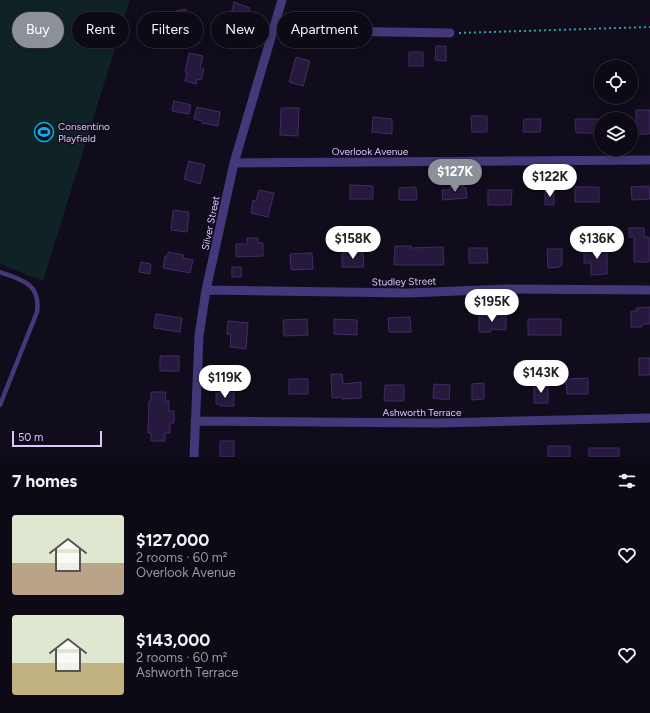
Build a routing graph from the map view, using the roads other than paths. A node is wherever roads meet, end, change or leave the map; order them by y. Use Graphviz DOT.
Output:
graph roads {
  1 [pos="282,0"];
  2 [pos="276,26"];
  3 [pos="450,33"];
  4 [pos="650,160"];
  5 [pos="234,162"];
  6 [pos="0,272"];
  7 [pos="206,290"];
  8 [pos="650,290"];
  9 [pos="0,405"];
  10 [pos="650,418"];
  11 [pos="195,421"];
  12 [pos="194,457"];
  1 -- 2 [label="street, Silver Street"];
  2 -- 3 [label="street"];
  2 -- 5 [label="street, Silver Street"];
  4 -- 5 [label="street, Overlook Avenue"];
  5 -- 7 [label="street, Silver Street"];
  6 -- 9 [label="lane"];
  7 -- 8 [label="street, Studley Street"];
  7 -- 11 [label="street, Silver Street"];
  10 -- 11 [label="street, Ashworth Terrace"];
  11 -- 12 [label="street, Silver Street"];
}
